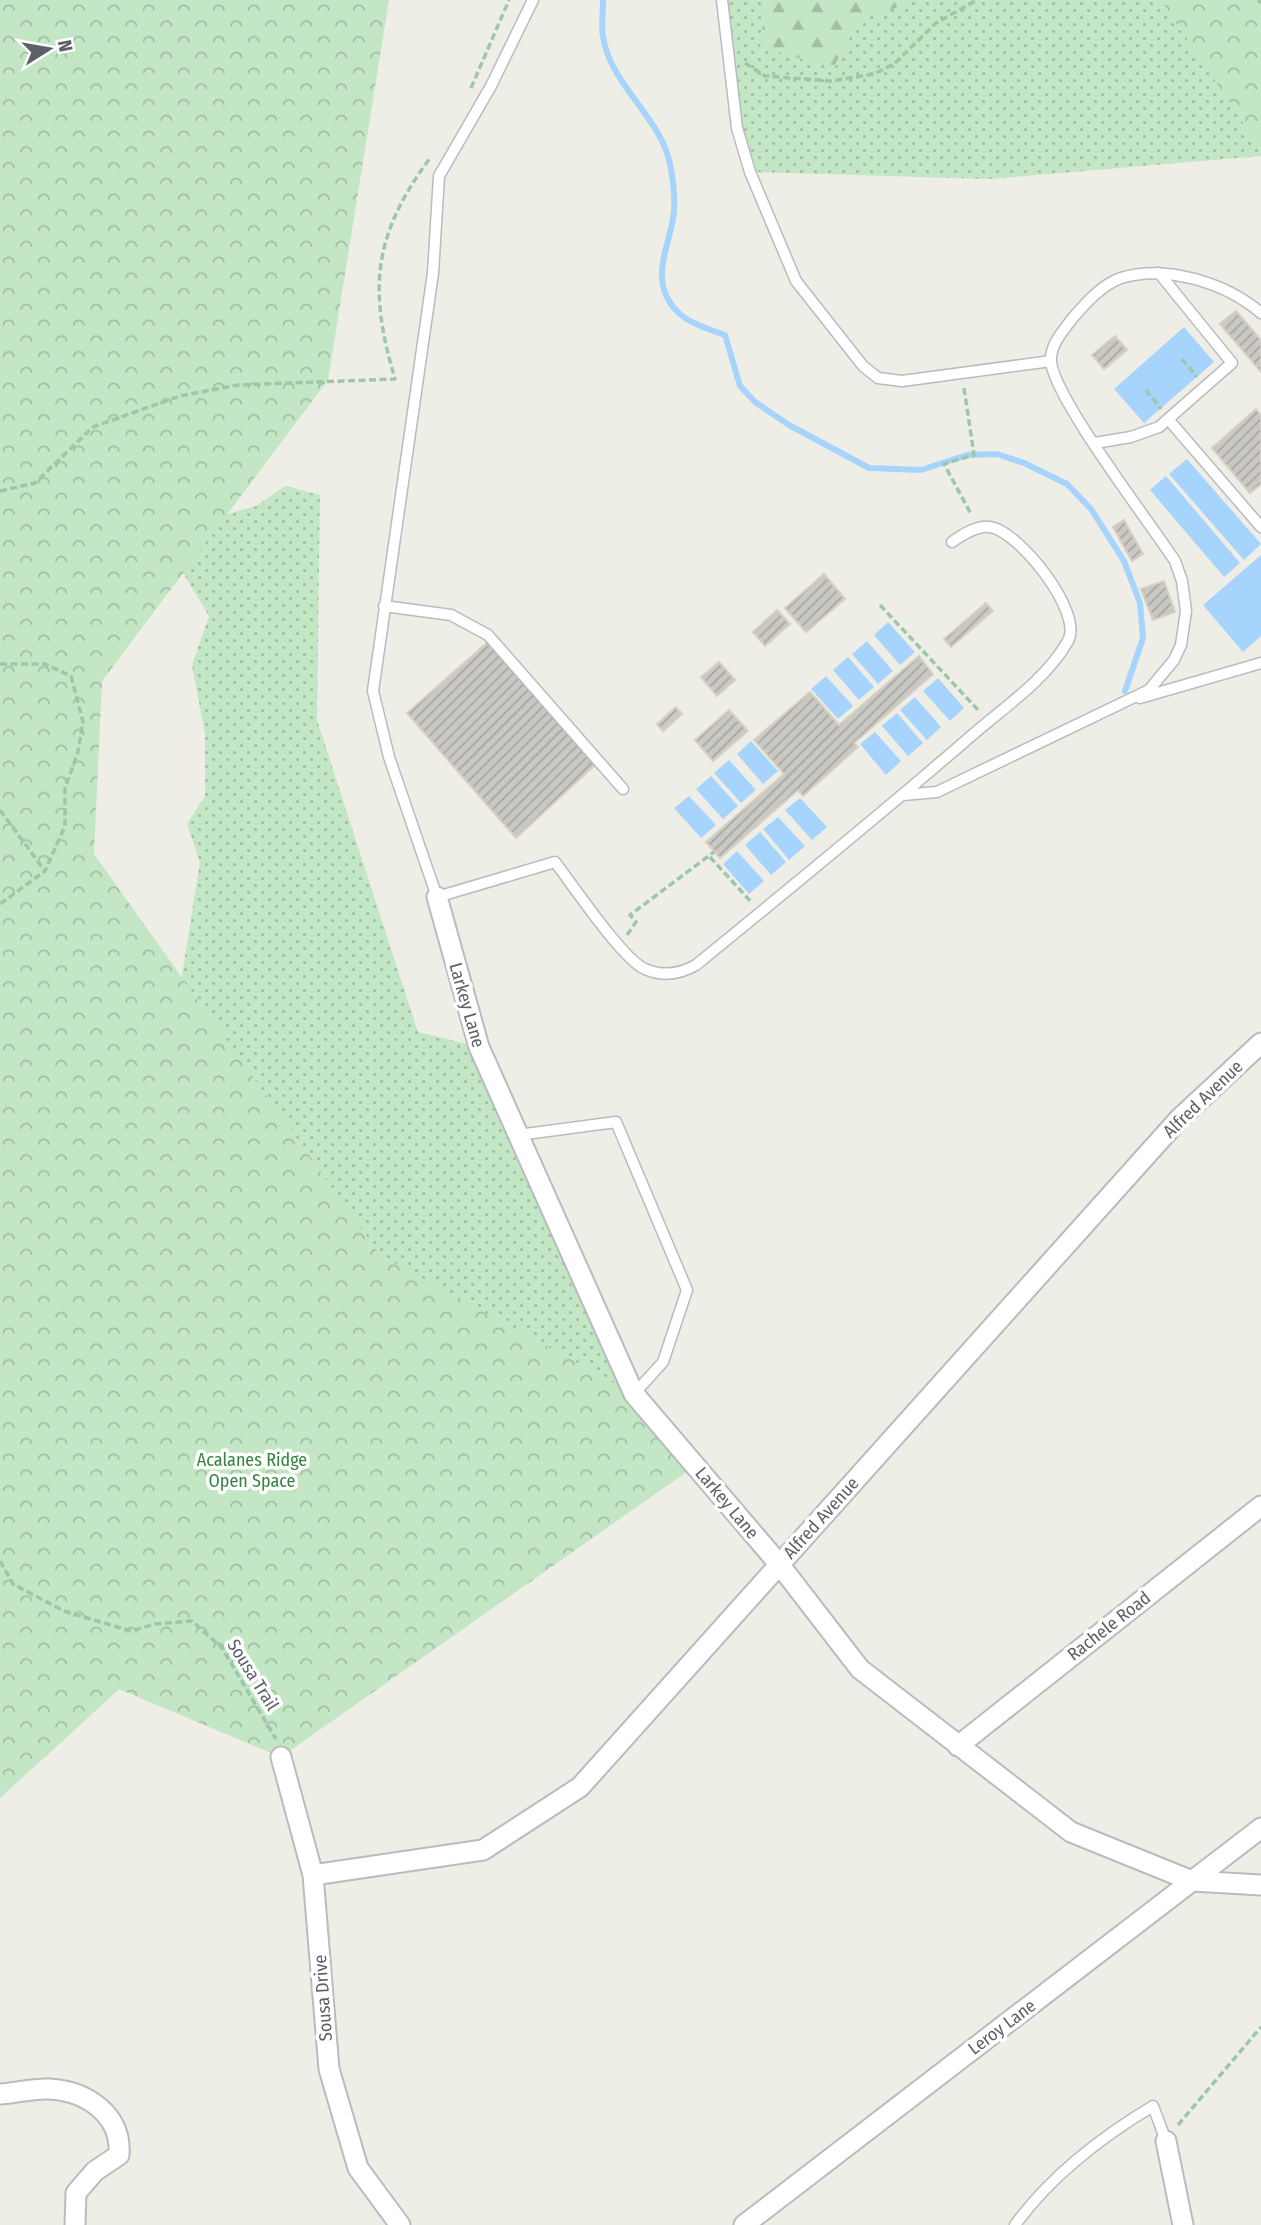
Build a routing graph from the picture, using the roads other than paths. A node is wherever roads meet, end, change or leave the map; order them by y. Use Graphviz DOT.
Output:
graph roads {
  1 [pos="533,0"];
  2 [pos="722,0"];
  3 [pos="1159,273"];
  4 [pos="1261,313"];
  5 [pos="1051,361"];
  6 [pos="1168,419"];
  7 [pos="1096,443"];
  8 [pos="1261,527"];
  9 [pos="951,542"];
  10 [pos="384,606"];
  11 [pos="1261,663"];
  12 [pos="1127,701"];
  13 [pos="623,789"];
  14 [pos="903,795"];
  15 [pos="437,897"];
  16 [pos="1261,1043"];
  17 [pos="518,1135"];
  18 [pos="634,1394"];
  19 [pos="1261,1506"];
  20 [pos="779,1564"];
  21 [pos="958,1746"];
  22 [pos="281,1757"];
  23 [pos="1261,1828"];
  24 [pos="313,1875"];
  25 [pos="1192,1881"];
  26 [pos="1261,1885"];
  27 [pos="0,2094"];
  28 [pos="1166,2141"];
  29 [pos="75,2225"];
  30 [pos="400,2225"];
  31 [pos="744,2225"];
  32 [pos="1015,2225"];
  33 [pos="1182,2225"];
  1 -- 10 [label="lane"];
  2 -- 5 [label="lane"];
  3 -- 4 [label="lane"];
  3 -- 5 [label="lane"];
  3 -- 6 [label="lane"];
  5 -- 7 [label="lane"];
  6 -- 7 [label="lane"];
  6 -- 8 [label="lane"];
  7 -- 12 [label="lane"];
  9 -- 14 [label="lane"];
  10 -- 13 [label="lane"];
  10 -- 15 [label="lane"];
  11 -- 12 [label="lane"];
  12 -- 14 [label="lane"];
  14 -- 15 [label="lane"];
  15 -- 17 [label="street, Larkey Lane"];
  16 -- 20 [label="street, Alfred Avenue"];
  17 -- 18 [label="street, Larkey Lane"];
  17 -- 18 [label="lane"];
  18 -- 20 [label="street, Larkey Lane"];
  19 -- 21 [label="street, Rachele Road"];
  20 -- 21 [label="street, Larkey Lane"];
  20 -- 24 [label="street, Alfred Avenue"];
  21 -- 25 [label="street, Larkey Lane"];
  22 -- 24 [label="street, Sousa Drive"];
  23 -- 25 [label="street, Leroy Lane"];
  24 -- 30 [label="street, Sousa Drive"];
  25 -- 26 [label="street, Larkey Lane"];
  25 -- 31 [label="street, Leroy Lane"];
  27 -- 29 [label="street"];
  28 -- 32 [label="lane"];
  28 -- 33 [label="street"];
}
